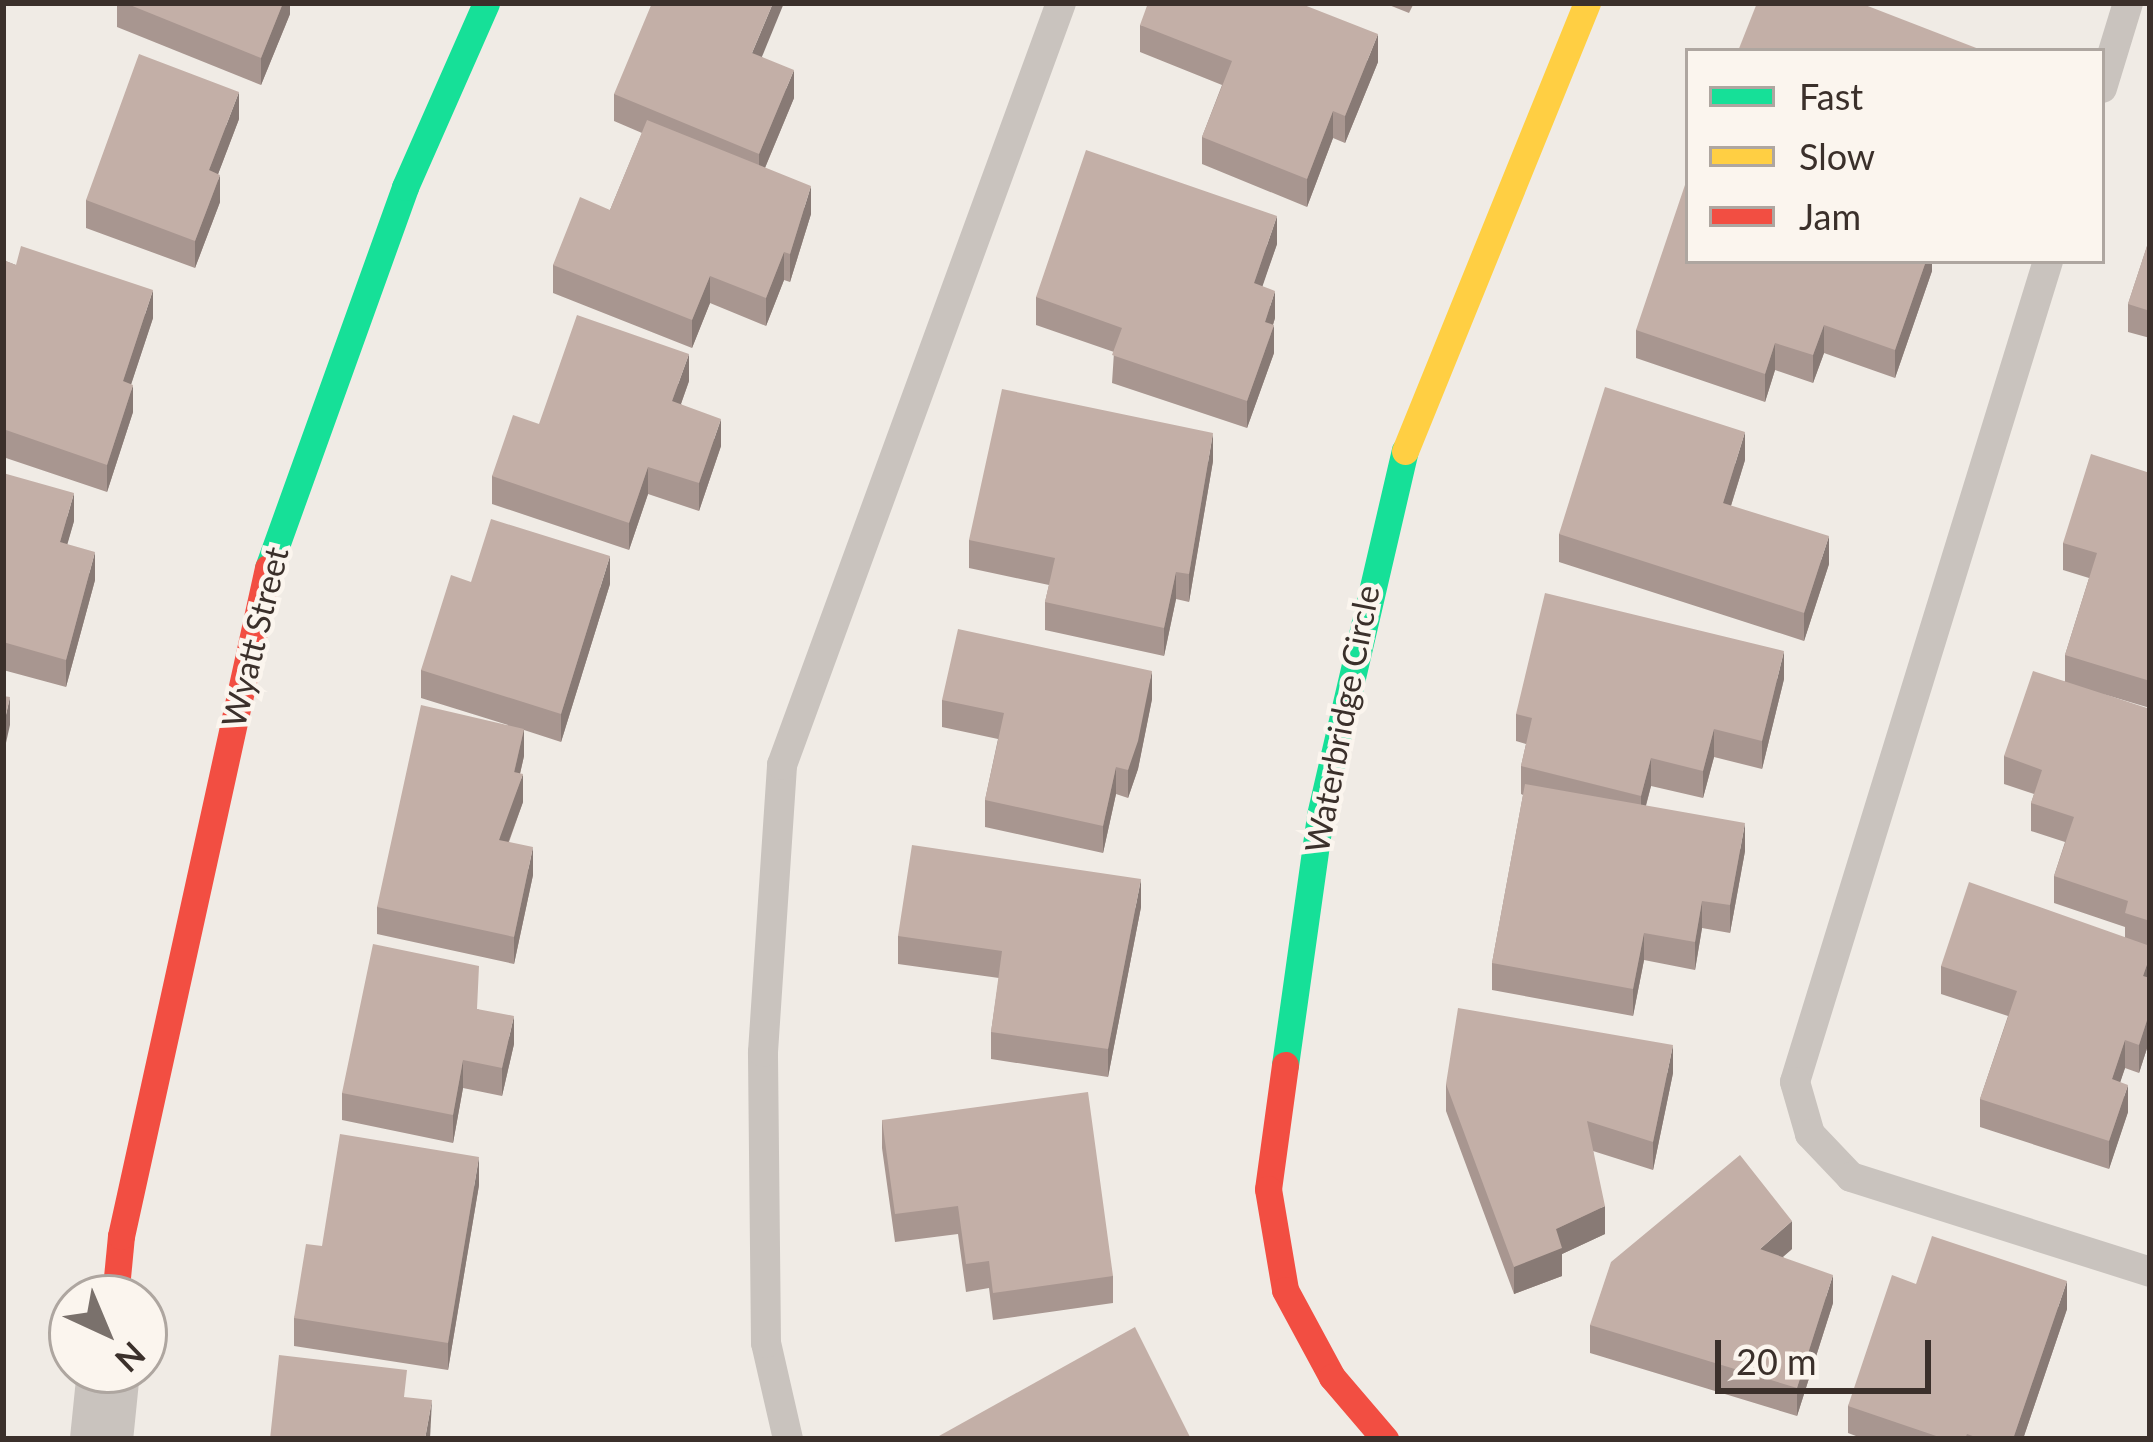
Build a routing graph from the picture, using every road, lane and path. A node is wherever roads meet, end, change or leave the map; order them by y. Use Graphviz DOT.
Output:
graph roads {
  1 [pos="486,3"];
  2 [pos="1061,3"];
  3 [pos="1588,3"];
  4 [pos="2128,3"];
  5 [pos="2105,78"];
  6 [pos="2047,264"];
  7 [pos="2150,1272"];
  8 [pos="117,1274"];
  9 [pos="106,1394"];
  10 [pos="101,1439"];
  11 [pos="788,1439"];
  12 [pos="1385,1439"];
  1 -- 8 [label="street, Wyatt Street"];
  2 -- 11 [label="lane"];
  3 -- 12 [label="street, Waterbridge Circle"];
  4 -- 5 [label="lane"];
  6 -- 7 [label="lane"];
  9 -- 10 [label="street"];
}
